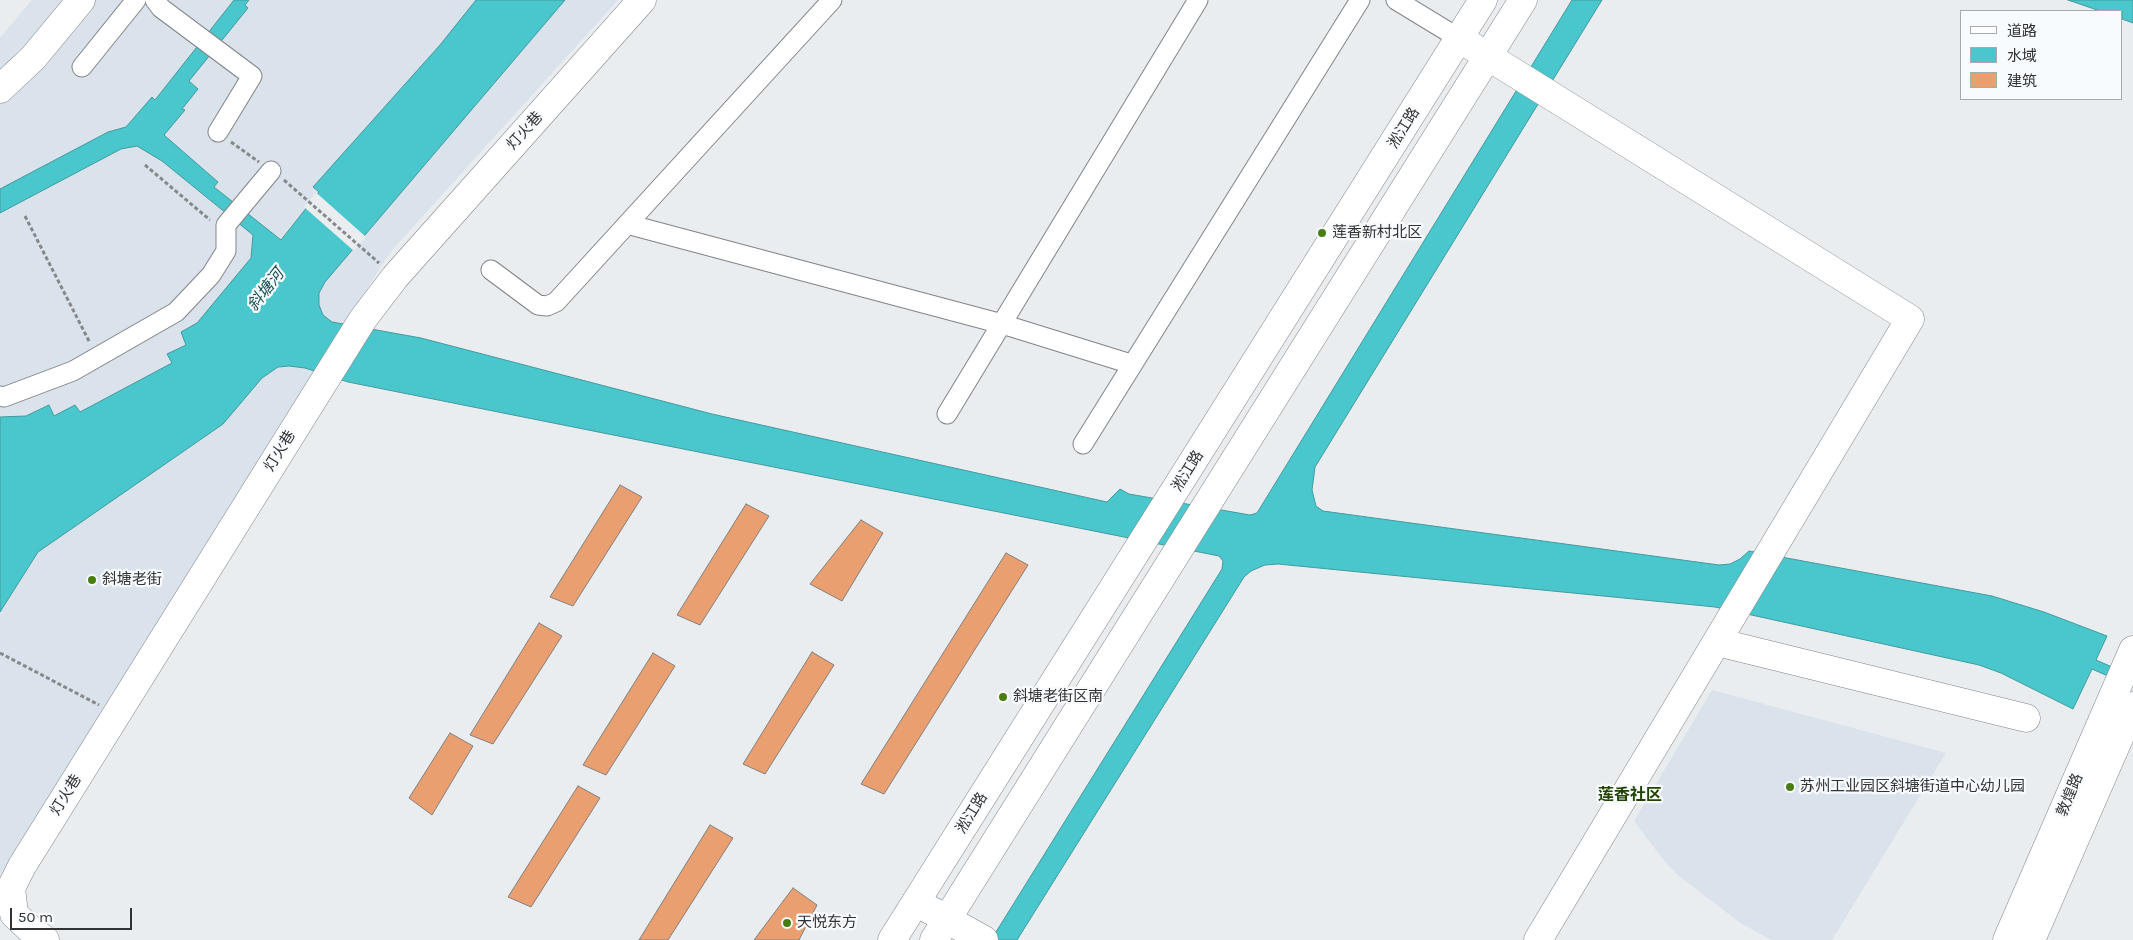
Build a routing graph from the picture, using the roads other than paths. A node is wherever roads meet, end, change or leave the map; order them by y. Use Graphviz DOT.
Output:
graph roads {
  1 [pos="81,0"];
  2 [pos="136,0"];
  3 [pos="155,0"];
  4 [pos="642,0"];
  5 [pos="832,0"];
  6 [pos="1198,0"];
  7 [pos="1360,0"];
  8 [pos="1396,0"];
  9 [pos="1483,0"];
  10 [pos="1523,0"];
  11 [pos="1460,39"];
  12 [pos="1489,57"];
  13 [pos="82,67"];
  14 [pos="0,89"];
  15 [pos="218,132"];
  16 [pos="271,170"];
  17 [pos="627,224"];
  18 [pos="491,270"];
  19 [pos="1002,324"];
  20 [pos="1131,364"];
  21 [pos="0,396"];
  22 [pos="947,414"];
  23 [pos="1083,444"];
  24 [pos="1717,642"];
  25 [pos="2126,667"];
  26 [pos="2133,706"];
  27 [pos="2026,718"];
  28 [pos="916,902"];
  29 [pos="940,930"];
  30 [pos="979,937"];
  31 [pos="45,940"];
  32 [pos="892,940"];
  33 [pos="1538,940"];
  34 [pos="2007,940"];
  35 [pos="2031,940"];
  1 -- 14 [label="street"];
  2 -- 13 [label="street"];
  3 -- 15 [label="street"];
  4 -- 31 [label="street, 灯火巷"];
  5 -- 17 [label="street"];
  6 -- 19 [label="street"];
  7 -- 20 [label="street"];
  8 -- 11 [label="street"];
  9 -- 11 [label="street, 淞江路"];
  10 -- 12 [label="street"];
  11 -- 12 [label="street"];
  11 -- 28 [label="street, 淞江路"];
  12 -- 24 [label="street"];
  12 -- 29 [label="street"];
  16 -- 21 [label="street"];
  17 -- 18 [label="street"];
  17 -- 19 [label="street"];
  19 -- 20 [label="street"];
  19 -- 22 [label="street"];
  20 -- 23 [label="street"];
  24 -- 27 [label="street"];
  24 -- 33 [label="street"];
  25 -- 34 [label="street, 敦煌路"];
  26 -- 35 [label="street, 敦煌路"];
  28 -- 29 [label="street"];
  28 -- 32 [label="street, 淞江路"];
  29 -- 30 [label="street"];
}
